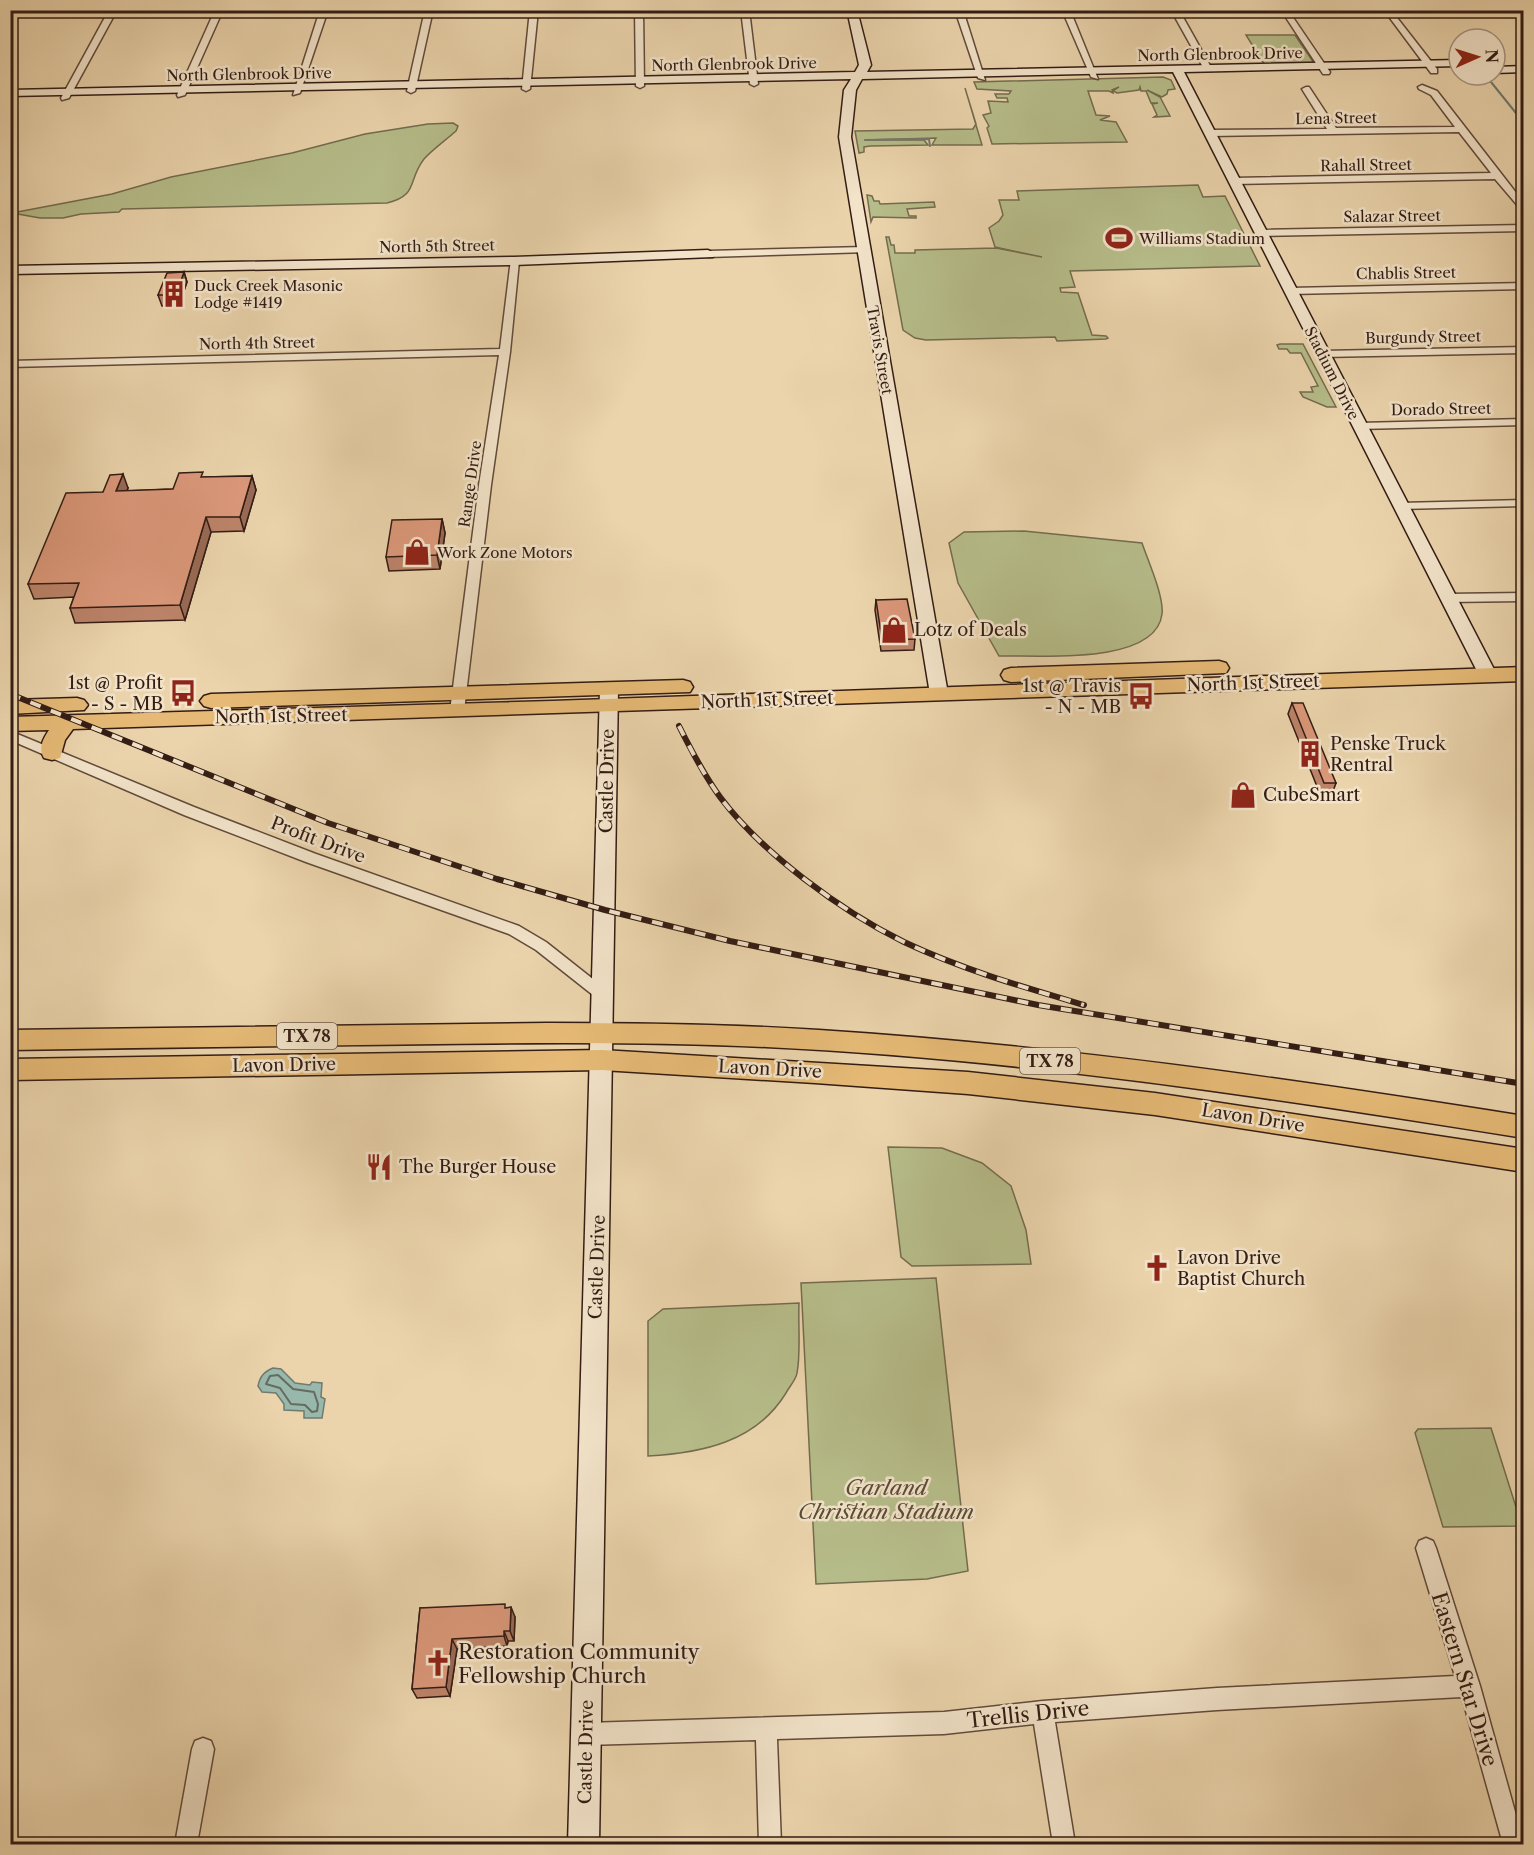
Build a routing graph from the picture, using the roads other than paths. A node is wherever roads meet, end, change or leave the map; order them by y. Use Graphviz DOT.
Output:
graph roads {
  1 [pos="113,10"];
  2 [pos="219,10"];
  3 [pos="324,10"];
  4 [pos="429,10"];
  5 [pos="534,10"];
  6 [pos="639,10"];
  7 [pos="745,10"];
  8 [pos="852,10"];
  9 [pos="959,10"];
  10 [pos="1066,10"];
  11 [pos="1175,10"];
  12 [pos="1284,10"];
  13 [pos="1387,10"];
  14 [pos="1507,62"];
  15 [pos="1524,62"];
  16 [pos="1447,65"];
  17 [pos="1432,67"];
  18 [pos="1208,69"];
  19 [pos="1447,69"];
  20 [pos="1524,69"];
  21 [pos="1325,70"];
  22 [pos="1507,70"];
  23 [pos="1178,72"];
  24 [pos="1094,74"];
  25 [pos="981,76"];
  26 [pos="857,79"];
  27 [pos="754,81"];
  28 [pos="640,84"];
  29 [pos="526,86"];
  30 [pos="1422,87"];
  31 [pos="412,88"];
  32 [pos="1306,89"];
  33 [pos="297,90"];
  34 [pos="10,93"];
  35 [pos="183,93"];
  36 [pos="66,95"];
  37 [pos="10,99"];
  38 [pos="1463,129"];
  39 [pos="1333,131"];
  40 [pos="1210,133"];
  41 [pos="1498,176"];
  42 [pos="1234,181"];
  43 [pos="1524,210"];
  44 [pos="1524,228"];
  45 [pos="1261,233"];
  46 [pos="865,250"];
  47 [pos="708,254"];
  48 [pos="514,261"];
  49 [pos="10,270"];
  50 [pos="1524,286"];
  51 [pos="1290,291"];
  52 [pos="1524,350"];
  53 [pos="505,352"];
  54 [pos="1322,354"];
  55 [pos="10,364"];
  56 [pos="1524,422"];
  57 [pos="1359,426"];
  58 [pos="1524,503"];
  59 [pos="1400,506"];
  60 [pos="1524,597"];
  61 [pos="1446,598"];
  62 [pos="1524,660"];
  63 [pos="1484,668"];
  64 [pos="1524,674"];
  65 [pos="938,686"];
  66 [pos="609,697"];
  67 [pos="458,702"];
  68 [pos="10,707"];
  69 [pos="210,709"];
  70 [pos="67,722"];
  71 [pos="10,724"];
  72 [pos="10,735"];
  73 [pos="52,753"];
  74 [pos="603,994"];
  75 [pos="603,1032"];
  76 [pos="10,1040"];
  77 [pos="602,1060"];
  78 [pos="10,1070"];
  79 [pos="1161,1074"];
  80 [pos="1034,1090"];
  81 [pos="1318,1095"];
  82 [pos="1524,1127"];
  83 [pos="1324,1129"];
  84 [pos="1524,1161"];
  85 [pos="1426,1548"];
  86 [pos="1469,1686"];
  87 [pos="1043,1712"];
  88 [pos="766,1728"];
  89 [pos="586,1734"];
  90 [pos="203,1749"];
  91 [pos="186,1845"];
  92 [pos="583,1845"];
  93 [pos="770,1845"];
  94 [pos="1064,1845"];
  95 [pos="1514,1845"];
  1 -- 36 [label="street"];
  2 -- 35 [label="street"];
  3 -- 33 [label="street"];
  4 -- 31 [label="street"];
  5 -- 29 [label="street"];
  6 -- 28 [label="street"];
  7 -- 27 [label="street"];
  8 -- 26 [label="street, Travis Street"];
  9 -- 25 [label="street"];
  10 -- 24 [label="street"];
  11 -- 18 [label="street"];
  12 -- 21 [label="street"];
  13 -- 17 [label="street"];
  14 -- 15 [label="street"];
  16 -- 17 [label="street, North Glenbrook Drive"];
  17 -- 19 [label="street, North Glenbrook Drive"];
  17 -- 21 [label="street, North Glenbrook Drive"];
  18 -- 21 [label="street, North Glenbrook Drive"];
  18 -- 23 [label="street, North Glenbrook Drive"];
  20 -- 22 [label="street"];
  21 -- 23 [label="street, North Glenbrook Drive"];
  23 -- 24 [label="street, North Glenbrook Drive"];
  23 -- 40 [label="street, Stadium Drive"];
  24 -- 25 [label="street, North Glenbrook Drive"];
  25 -- 26 [label="street, North Glenbrook Drive"];
  26 -- 27 [label="street, North Glenbrook Drive"];
  26 -- 46 [label="street, Travis Street"];
  27 -- 28 [label="street, North Glenbrook Drive"];
  28 -- 29 [label="street, North Glenbrook Drive"];
  29 -- 31 [label="street, North Glenbrook Drive"];
  30 -- 38 [label="street"];
  31 -- 33 [label="street, North Glenbrook Drive"];
  32 -- 39 [label="street"];
  33 -- 35 [label="street, North Glenbrook Drive"];
  34 -- 36 [label="street, North Glenbrook Drive"];
  35 -- 36 [label="street, North Glenbrook Drive"];
  36 -- 37 [label="street, North Glenbrook Drive"];
  38 -- 39 [label="street, Lena Street"];
  38 -- 41 [label="street"];
  39 -- 40 [label="street, Lena Street"];
  40 -- 42 [label="street, Stadium Drive"];
  41 -- 42 [label="street, Rahall Street"];
  41 -- 43 [label="street"];
  42 -- 45 [label="street, Stadium Drive"];
  44 -- 45 [label="street, Salazar Street"];
  45 -- 51 [label="street, Stadium Drive"];
  46 -- 47 [label="street, North 5th Street"];
  46 -- 65 [label="street, Travis Street"];
  47 -- 48 [label="street, North 5th Street"];
  48 -- 49 [label="street, North 5th Street"];
  48 -- 53 [label="street, Range Drive"];
  50 -- 51 [label="street, Chablis Street"];
  51 -- 54 [label="street, Stadium Drive"];
  52 -- 54 [label="street, Burgundy Street"];
  53 -- 55 [label="street, North 4th Street"];
  53 -- 67 [label="street, Range Drive"];
  54 -- 57 [label="street, Stadium Drive"];
  56 -- 57 [label="street, Dorado Street"];
  57 -- 59 [label="street, Stadium Drive"];
  58 -- 59 [label="street"];
  59 -- 61 [label="street, Stadium Drive"];
  60 -- 61 [label="street"];
  61 -- 63 [label="street, Stadium Drive"];
  62 -- 63 [label="main road, North 1st Street"];
  63 -- 64 [label="main road, North 1st Street"];
  63 -- 65 [label="main road, North 1st Street"];
  65 -- 66 [label="main road, North 1st Street"];
  66 -- 67 [label="main road, North 1st Street"];
  66 -- 74 [label="street, Castle Drive"];
  67 -- 69 [label="main road, North 1st Street"];
  68 -- 69 [label="main road, North 1st Street"];
  69 -- 70 [label="main road, North 1st Street"];
  70 -- 71 [label="main road, North 1st Street"];
  70 -- 73 [label="main road"];
  72 -- 73 [label="street, Profit Drive"];
  73 -- 74 [label="street, Profit Drive"];
  74 -- 75 [label="street, Castle Drive"];
  75 -- 76 [label="main road, Lavon Drive / TX 78"];
  75 -- 77 [label="street, Castle Drive"];
  75 -- 79 [label="main road, Lavon Drive / TX 78"];
  77 -- 78 [label="main road, Lavon Drive / TX 78"];
  77 -- 80 [label="main road, Lavon Drive / TX 78"];
  77 -- 89 [label="street, Castle Drive"];
  79 -- 80 [label="main road"];
  79 -- 81 [label="main road, Lavon Drive / TX 78"];
  80 -- 83 [label="main road, Lavon Drive / TX 78"];
  81 -- 82 [label="main road, Lavon Drive / TX 78"];
  81 -- 83 [label="main road"];
  83 -- 84 [label="main road, Lavon Drive / TX 78"];
  85 -- 86 [label="street, Eastern Star Drive"];
  86 -- 87 [label="street, Trellis Drive"];
  86 -- 95 [label="street, Eastern Star Drive"];
  87 -- 88 [label="street, Trellis Drive"];
  87 -- 94 [label="street"];
  88 -- 89 [label="street, Trellis Drive"];
  88 -- 93 [label="street"];
  89 -- 92 [label="street, Castle Drive"];
  90 -- 91 [label="street"];
}
